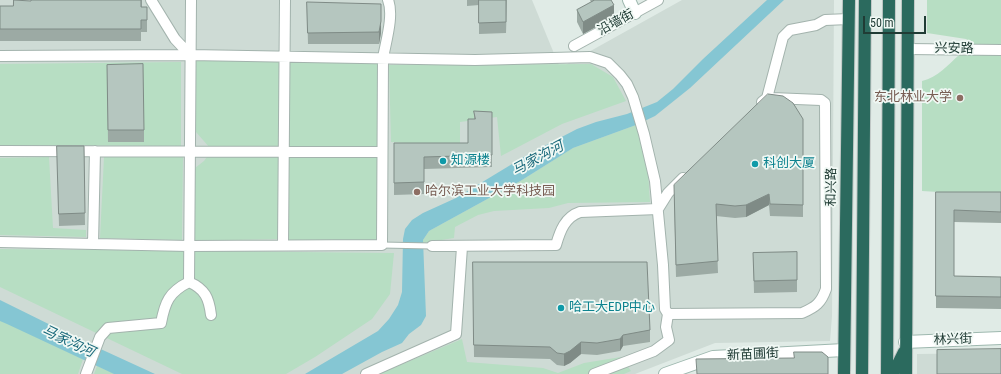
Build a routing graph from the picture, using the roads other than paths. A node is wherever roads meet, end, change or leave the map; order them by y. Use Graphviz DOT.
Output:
graph roads {
  1 [pos="151,0"];
  2 [pos="191,0"];
  3 [pos="285,0"];
  4 [pos="388,0"];
  5 [pos="628,0"];
  6 [pos="658,0"];
  7 [pos="849,0"];
  8 [pos="865,0"];
  9 [pos="889,0"];
  10 [pos="908,0"];
  11 [pos="635,13"];
  12 [pos="849,19"];
  13 [pos="574,46"];
  14 [pos="907,49"];
  15 [pos="1001,50"];
  16 [pos="190,55"];
  17 [pos="0,56"];
  18 [pos="285,57"];
  19 [pos="383,58"];
  20 [pos="907,92"];
  21 [pos="767,98"];
  22 [pos="756,108"];
  23 [pos="0,151"];
  24 [pos="95,151"];
  25 [pos="189,151"];
  26 [pos="285,152"];
  27 [pos="382,152"];
  28 [pos="889,164"];
  29 [pos="690,172"];
  30 [pos="658,209"];
  31 [pos="0,242"];
  32 [pos="93,244"];
  33 [pos="283,245"];
  34 [pos="382,245"];
  35 [pos="189,246"];
  36 [pos="432,246"];
  37 [pos="462,247"];
  38 [pos="189,282"];
  39 [pos="668,314"];
  40 [pos="211,316"];
  41 [pos="1001,338"];
  42 [pos="906,346"];
  43 [pos="1001,346"];
  44 [pos="844,354"];
  45 [pos="87,370"];
  46 [pos="366,374"];
  47 [pos="594,374"];
  48 [pos="666,374"];
  49 [pos="682,374"];
  50 [pos="844,374"];
  51 [pos="862,374"];
  52 [pos="887,374"];
  53 [pos="894,374"];
  54 [pos="906,374"];
  1 -- 16 [label="street"];
  2 -- 16 [label="street"];
  3 -- 18 [label="street"];
  4 -- 19 [label="street"];
  5 -- 11 [label="main road"];
  6 -- 11 [label="street, 沿墙街"];
  7 -- 12 [label="highway, 和兴路"];
  8 -- 51 [label="highway"];
  9 -- 28 [label="highway"];
  10 -- 14 [label="highway"];
  11 -- 13 [label="street, 沿墙街"];
  12 -- 21 [label="street"];
  12 -- 44 [label="highway, 和兴路"];
  14 -- 15 [label="street, 兴安路"];
  14 -- 20 [label="highway"];
  16 -- 17 [label="street"];
  16 -- 18 [label="street"];
  16 -- 25 [label="street"];
  18 -- 19 [label="street"];
  18 -- 26 [label="street"];
  19 -- 27 [label="street"];
  19 -- 30 [label="street"];
  20 -- 28 [label="highway"];
  20 -- 42 [label="highway"];
  21 -- 22 [label="street"];
  21 -- 39 [label="street"];
  23 -- 24 [label="street"];
  24 -- 25 [label="street"];
  24 -- 32 [label="street"];
  25 -- 26 [label="street"];
  25 -- 35 [label="street"];
  26 -- 27 [label="street"];
  26 -- 33 [label="street"];
  27 -- 34 [label="street"];
  28 -- 52 [label="highway"];
  29 -- 30 [label="street"];
  30 -- 37 [label="street"];
  30 -- 39 [label="street"];
  31 -- 32 [label="street"];
  32 -- 35 [label="street"];
  33 -- 34 [label="street"];
  33 -- 35 [label="street"];
  34 -- 36 [label="lane"];
  35 -- 38 [label="street"];
  36 -- 37 [label="street"];
  37 -- 46 [label="street"];
  38 -- 40 [label="street"];
  38 -- 45 [label="street"];
  39 -- 47 [label="street"];
  41 -- 42 [label="main road, 林兴街"];
  42 -- 43 [label="main road, 林兴街"];
  42 -- 53 [label="highway"];
  42 -- 54 [label="highway"];
  44 -- 48 [label="main road, 新苗圃街"];
  44 -- 49 [label="main road, 新苗圃街"];
  44 -- 50 [label="highway, 和兴路"];
}
